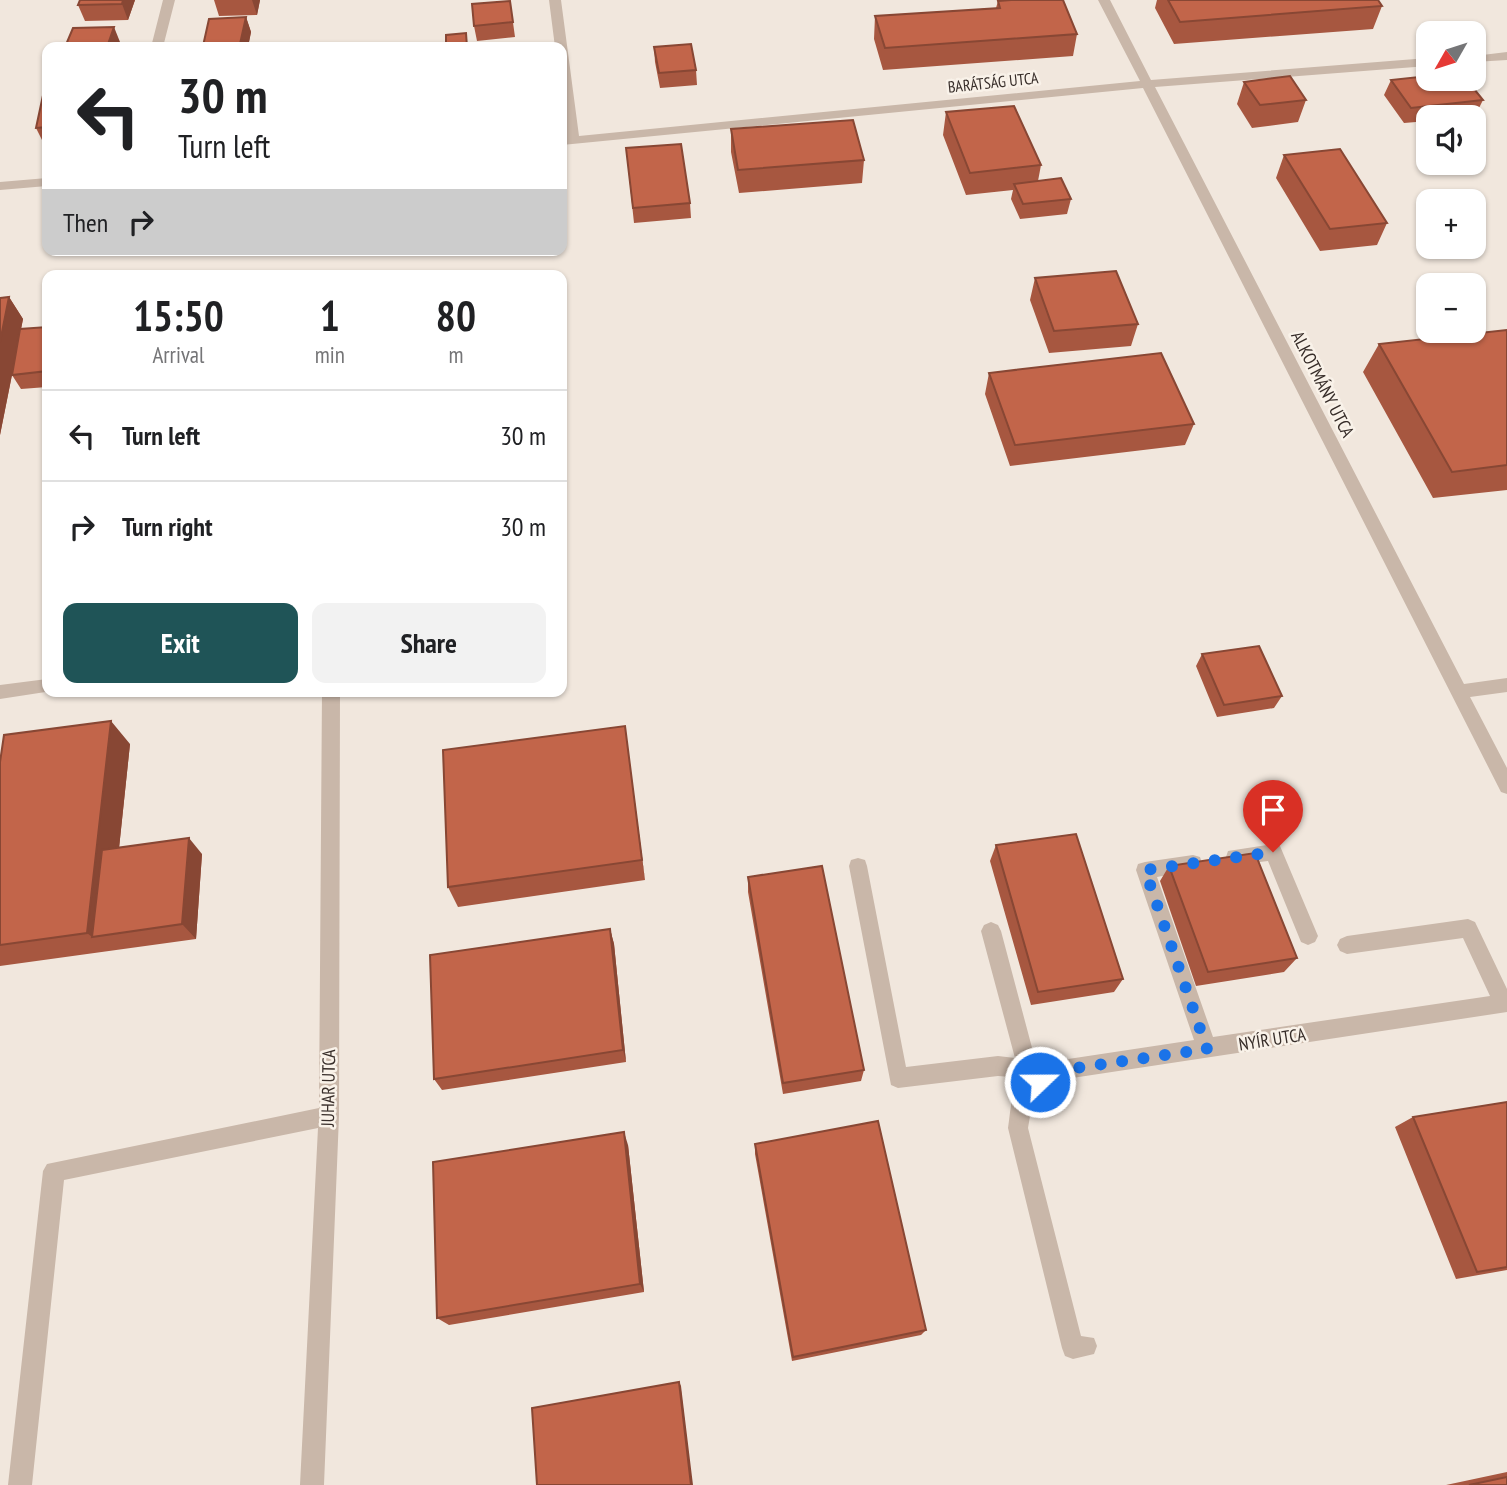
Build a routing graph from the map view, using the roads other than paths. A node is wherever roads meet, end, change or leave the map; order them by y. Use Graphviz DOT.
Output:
graph roads {
  1 [pos="169,0"];
  2 [pos="555,0"];
  3 [pos="1104,0"];
  4 [pos="158,42"];
  5 [pos="561,42"];
  6 [pos="1507,56"];
  7 [pos="1486,58"];
  8 [pos="1416,63"];
  9 [pos="1147,84"];
  10 [pos="568,141"];
  11 [pos="42,182"];
  12 [pos="0,186"];
  13 [pos="1507,685"];
  14 [pos="42,688"];
  15 [pos="0,692"];
  16 [pos="1459,692"];
  17 [pos="331,697"];
  18 [pos="1507,786"];
  19 [pos="858,866"];
  20 [pos="991,931"];
  21 [pos="1308,936"];
  22 [pos="1347,945"];
  23 [pos="1506,1004"];
  24 [pos="1207,1049"];
  25 [pos="1028,1069"];
  26 [pos="1055,1071"];
  27 [pos="329,1116"];
  28 [pos="1086,1346"];
  29 [pos="20,1485"];
  30 [pos="312,1485"];
  1 -- 4 [label="street"];
  2 -- 5 [label="street"];
  3 -- 9 [label="street, ALKOTMÁNY UTCA"];
  6 -- 7 [label="street"];
  8 -- 9 [label="street, BARÁTSÁG UTCA"];
  9 -- 10 [label="street, BARÁTSÁG UTCA"];
  9 -- 16 [label="street, ALKOTMÁNY UTCA"];
  11 -- 12 [label="street"];
  13 -- 16 [label="street"];
  14 -- 15 [label="street"];
  16 -- 18 [label="street, ALKOTMÁNY UTCA"];
  17 -- 27 [label="street, JUHAR UTCA"];
  19 -- 25 [label="street"];
  20 -- 25 [label="street"];
  21 -- 24 [label="street"];
  22 -- 23 [label="street"];
  23 -- 24 [label="street, NYÍR UTCA"];
  24 -- 26 [label="street, NYÍR UTCA"];
  25 -- 26 [label="street"];
  26 -- 28 [label="street, NYÍR UTCA"];
  27 -- 29 [label="street"];
  27 -- 30 [label="street, JUHAR UTCA"];
}
